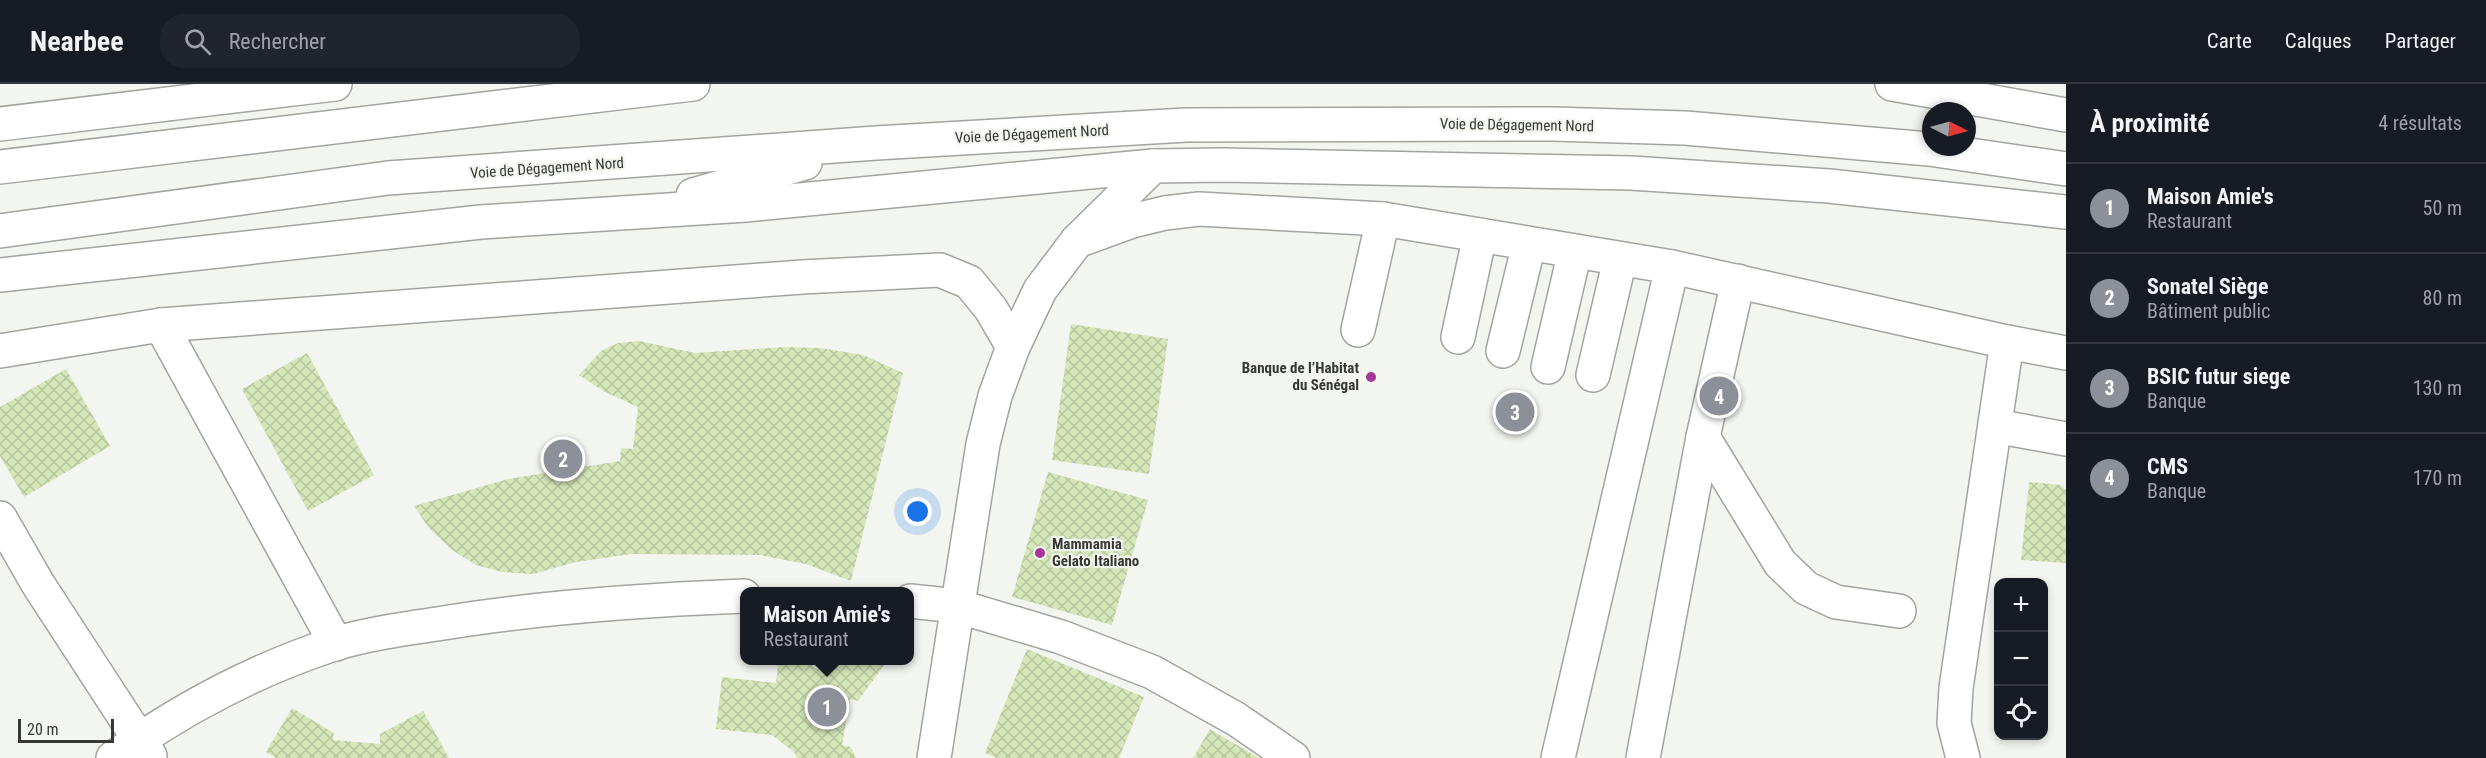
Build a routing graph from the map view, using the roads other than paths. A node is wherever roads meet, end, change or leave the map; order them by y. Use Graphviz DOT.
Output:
graph roads {
  1 [pos="334,84"];
  2 [pos="693,84"];
  3 [pos="1892,84"];
  4 [pos="2066,115"];
  5 [pos="0,124"];
  6 [pos="876,143"];
  7 [pos="1153,166"];
  8 [pos="0,167"];
  9 [pos="2066,169"];
  10 [pos="2066,212"];
  11 [pos="628,213"];
  12 [pos="1383,219"];
  13 [pos="0,231"];
  14 [pos="1480,235"];
  15 [pos="1077,242"];
  16 [pos="1529,243"];
  17 [pos="1575,251"];
  18 [pos="1620,259"];
  19 [pos="1672,267"];
  20 [pos="0,275"];
  21 [pos="1738,281"];
  22 [pos="161,325"];
  23 [pos="1358,330"];
  24 [pos="1458,337"];
  25 [pos="2007,342"];
  26 [pos="1013,347"];
  27 [pos="0,351"];
  28 [pos="1503,351"];
  29 [pos="2066,353"];
  30 [pos="1548,367"];
  31 [pos="1593,375"];
  32 [pos="1995,426"];
  33 [pos="1703,437"];
  34 [pos="2066,439"];
  35 [pos="0,518"];
  36 [pos="740,596"];
  37 [pos="914,602"];
  38 [pos="957,606"];
  39 [pos="1899,611"];
  40 [pos="336,644"];
  41 [pos="134,752"];
  42 [pos="934,758"];
  43 [pos="1293,758"];
  44 [pos="1558,758"];
  45 [pos="1643,758"];
  46 [pos="1963,758"];
  1 -- 5 [label="main road"];
  2 -- 8 [label="main road"];
  3 -- 4 [label="main road"];
  6 -- 9 [label="main road, Voie de Dégagement Nord"];
  6 -- 11 [label="main road"];
  6 -- 13 [label="main road, Voie de Dégagement Nord"];
  7 -- 10 [label="main road"];
  7 -- 11 [label="main road"];
  7 -- 15 [label="main road"];
  11 -- 20 [label="main road"];
  12 -- 14 [label="main road"];
  12 -- 15 [label="main road"];
  12 -- 23 [label="main road"];
  14 -- 16 [label="main road"];
  14 -- 24 [label="main road"];
  15 -- 26 [label="main road"];
  16 -- 17 [label="main road"];
  16 -- 28 [label="main road"];
  17 -- 18 [label="main road"];
  17 -- 30 [label="main road"];
  18 -- 19 [label="main road"];
  18 -- 31 [label="main road"];
  19 -- 21 [label="main road"];
  19 -- 44 [label="main road"];
  21 -- 25 [label="main road"];
  21 -- 33 [label="main road"];
  22 -- 26 [label="main road"];
  22 -- 27 [label="main road"];
  22 -- 40 [label="main road"];
  25 -- 29 [label="main road"];
  25 -- 32 [label="main road"];
  26 -- 38 [label="main road"];
  32 -- 34 [label="main road"];
  32 -- 46 [label="main road"];
  33 -- 39 [label="main road"];
  33 -- 45 [label="main road"];
  35 -- 41 [label="main road"];
  36 -- 40 [label="main road"];
  37 -- 38 [label="main road"];
  38 -- 42 [label="main road"];
  38 -- 43 [label="main road"];
  40 -- 41 [label="main road"];
}
